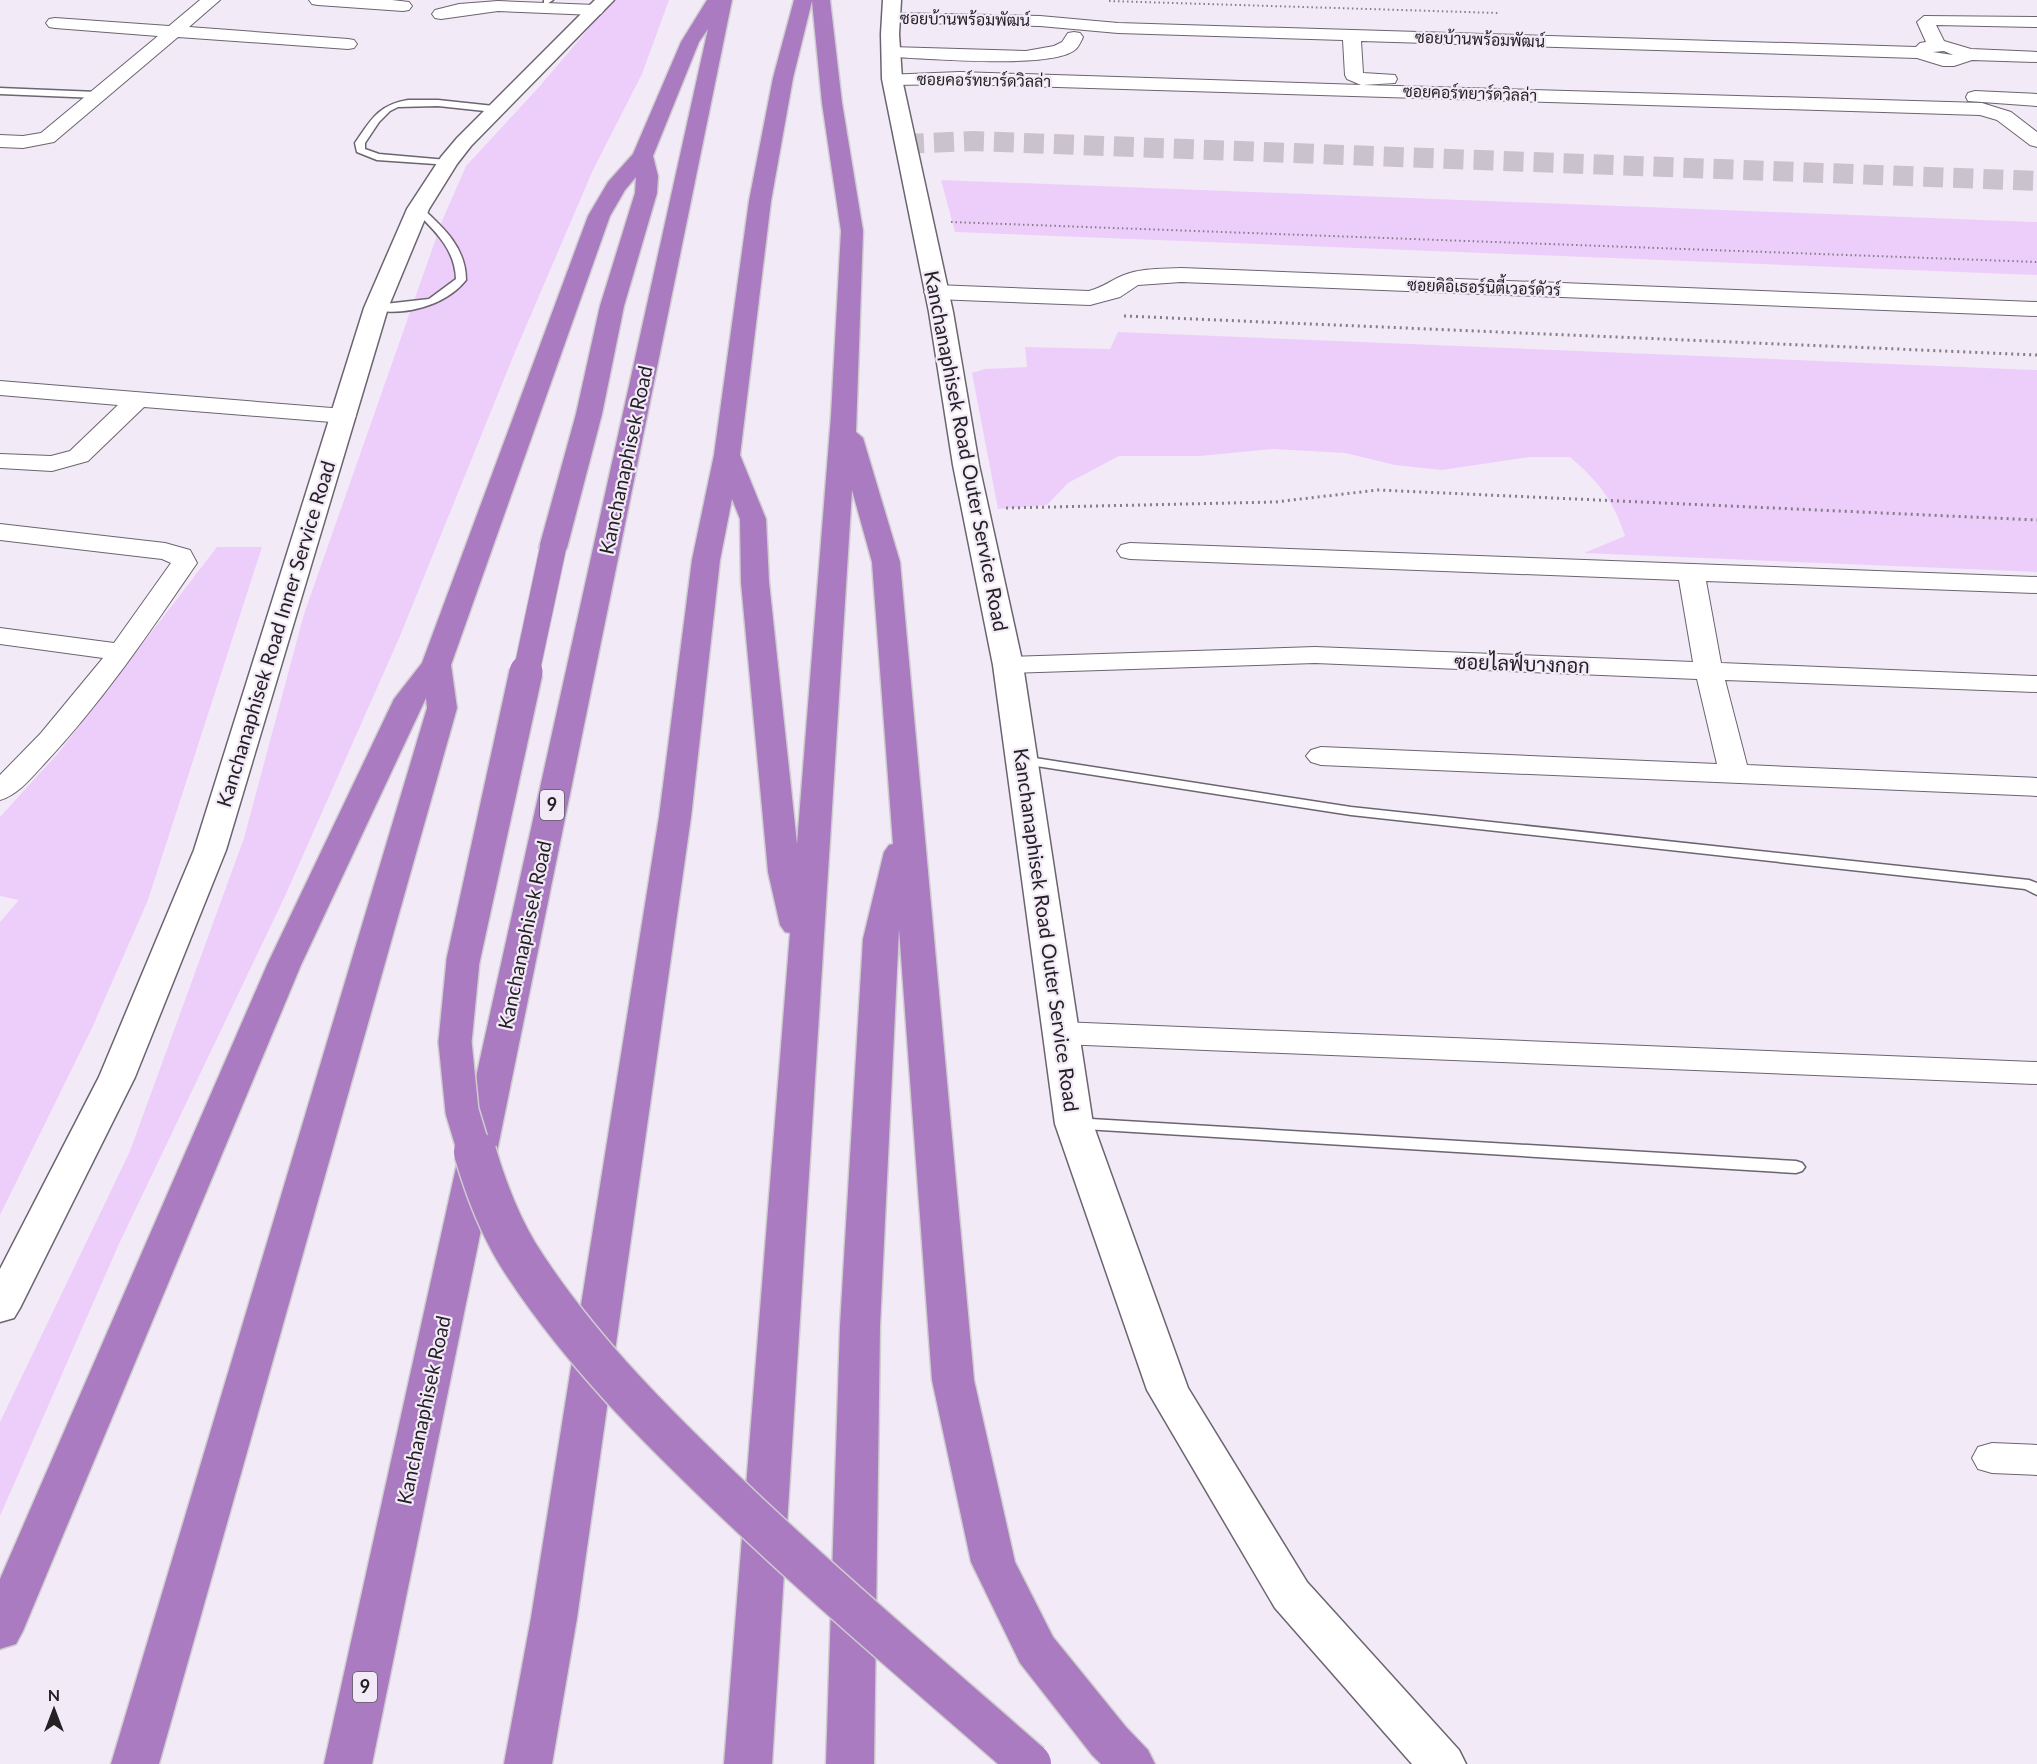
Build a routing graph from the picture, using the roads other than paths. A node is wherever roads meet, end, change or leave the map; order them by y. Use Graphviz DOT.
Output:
graph roads {
  1 [pos="211,0"];
  2 [pos="318,0"];
  3 [pos="716,0"];
  4 [pos="723,0"];
  5 [pos="803,0"];
  6 [pos="821,0"];
  7 [pos="600,5"];
  8 [pos="403,6"];
  9 [pos="441,14"];
  10 [pos="2037,22"];
  11 [pos="55,23"];
  12 [pos="172,30"];
  13 [pos="891,32"];
  14 [pos="1352,34"];
  15 [pos="1190,41"];
  16 [pos="348,44"];
  17 [pos="1934,53"];
  18 [pos="2037,57"];
  19 [pos="1964,88"];
  20 [pos="0,91"];
  21 [pos="97,95"];
  22 [pos="2037,100"];
  23 [pos="494,109"];
  24 [pos="0,141"];
  25 [pos="2037,141"];
  26 [pos="643,156"];
  27 [pos="447,163"];
  28 [pos="418,209"];
  29 [pos="935,292"];
  30 [pos="376,308"];
  31 [pos="2037,309"];
  32 [pos="0,388"];
  33 [pos="138,400"];
  34 [pos="344,416"];
  35 [pos="844,417"];
  36 [pos="727,455"];
  37 [pos="0,461"];
  38 [pos="0,532"];
  39 [pos="1130,551"];
  40 [pos="1691,572"];
  41 [pos="2037,585"];
  42 [pos="0,636"];
  43 [pos="123,652"];
  44 [pos="1008,664"];
  45 [pos="436,665"];
  46 [pos="1709,672"];
  47 [pos="2037,684"];
  48 [pos="1321,756"];
  49 [pos="0,760"];
  50 [pos="1022,760"];
  51 [pos="30,764"];
  52 [pos="1734,775"];
  53 [pos="2037,787"];
  54 [pos="0,791"];
  55 [pos="907,821"];
  56 [pos="2037,890"];
  57 [pos="805,955"];
  58 [pos="1061,1033"];
  59 [pos="2037,1073"];
  60 [pos="1074,1124"];
  61 [pos="1796,1167"];
  62 [pos="0,1308"];
  63 [pos="1992,1458"];
  64 [pos="2037,1460"];
  65 [pos="0,1631"];
  66 [pos="135,1764"];
  67 [pos="348,1764"];
  68 [pos="528,1764"];
  69 [pos="748,1764"];
  70 [pos="850,1764"];
  71 [pos="1030,1764"];
  72 [pos="1131,1764"];
  73 [pos="1442,1764"];
  1 -- 12 [label="street"];
  2 -- 8 [label="street"];
  3 -- 26 [label="highway"];
  4 -- 67 [label="highway, Kanchanaphisek Road / 9"];
  5 -- 36 [label="highway"];
  6 -- 35 [label="highway"];
  7 -- 9 [label="street"];
  7 -- 23 [label="main road, Kanchanaphisek Road Inner Service Road"];
  10 -- 17 [label="street"];
  11 -- 12 [label="street"];
  12 -- 16 [label="street"];
  12 -- 21 [label="street"];
  13 -- 14 [label="street, ซอยบ้านพร้อมพัฒน์"];
  13 -- 15 [label="street"];
  13 -- 25 [label="street, ซอยคอร์ทยาร์ดวิลล่า"];
  13 -- 29 [label="main road, Kanchanaphisek Road Outer Service Road"];
  14 -- 17 [label="street, ซอยบ้านพร้อมพัฒน์"];
  14 -- 19 [label="street"];
  17 -- 18 [label="street, ซอยบ้านพร้อมพัฒน์"];
  17 -- 19 [label="street"];
  19 -- 22 [label="street"];
  20 -- 21 [label="lane"];
  21 -- 24 [label="street"];
  23 -- 27 [label="main road, Kanchanaphisek Road Inner Service Road"];
  23 -- 27 [label="lane"];
  26 -- 45 [label="highway"];
  26 -- 71 [label="highway, bridge"];
  27 -- 28 [label="main road, Kanchanaphisek Road Inner Service Road"];
  28 -- 30 [label="main road, Kanchanaphisek Road Inner Service Road"];
  28 -- 30 [label="lane"];
  29 -- 31 [label="street, ซอยดิอิเธอร์นิตี้เวอร์ดัวร์"];
  29 -- 44 [label="main road, Kanchanaphisek Road Outer Service Road"];
  30 -- 34 [label="main road, Kanchanaphisek Road Inner Service Road"];
  32 -- 33 [label="street"];
  33 -- 34 [label="street"];
  33 -- 37 [label="street"];
  34 -- 62 [label="main road, Kanchanaphisek Road Inner Service Road"];
  35 -- 55 [label="highway"];
  35 -- 57 [label="highway"];
  36 -- 57 [label="highway"];
  36 -- 68 [label="highway"];
  38 -- 43 [label="street"];
  39 -- 40 [label="street"];
  40 -- 41 [label="street"];
  40 -- 46 [label="street"];
  42 -- 43 [label="street"];
  43 -- 51 [label="street"];
  44 -- 46 [label="street, ซอยไลฟ์บางกอก"];
  44 -- 50 [label="main road, Kanchanaphisek Road Outer Service Road"];
  45 -- 65 [label="highway"];
  45 -- 66 [label="highway"];
  46 -- 47 [label="street, ซอยไลฟ์บางกอก"];
  46 -- 52 [label="street"];
  48 -- 52 [label="street"];
  49 -- 51 [label="street"];
  50 -- 56 [label="lane"];
  50 -- 58 [label="main road, Kanchanaphisek Road Outer Service Road"];
  51 -- 54 [label="street"];
  52 -- 53 [label="street"];
  55 -- 70 [label="highway"];
  55 -- 72 [label="highway"];
  57 -- 69 [label="highway"];
  58 -- 59 [label="street"];
  58 -- 60 [label="main road, Kanchanaphisek Road Outer Service Road"];
  60 -- 61 [label="lane"];
  60 -- 73 [label="main road, Kanchanaphisek Road Outer Service Road"];
  63 -- 64 [label="street"];
}
